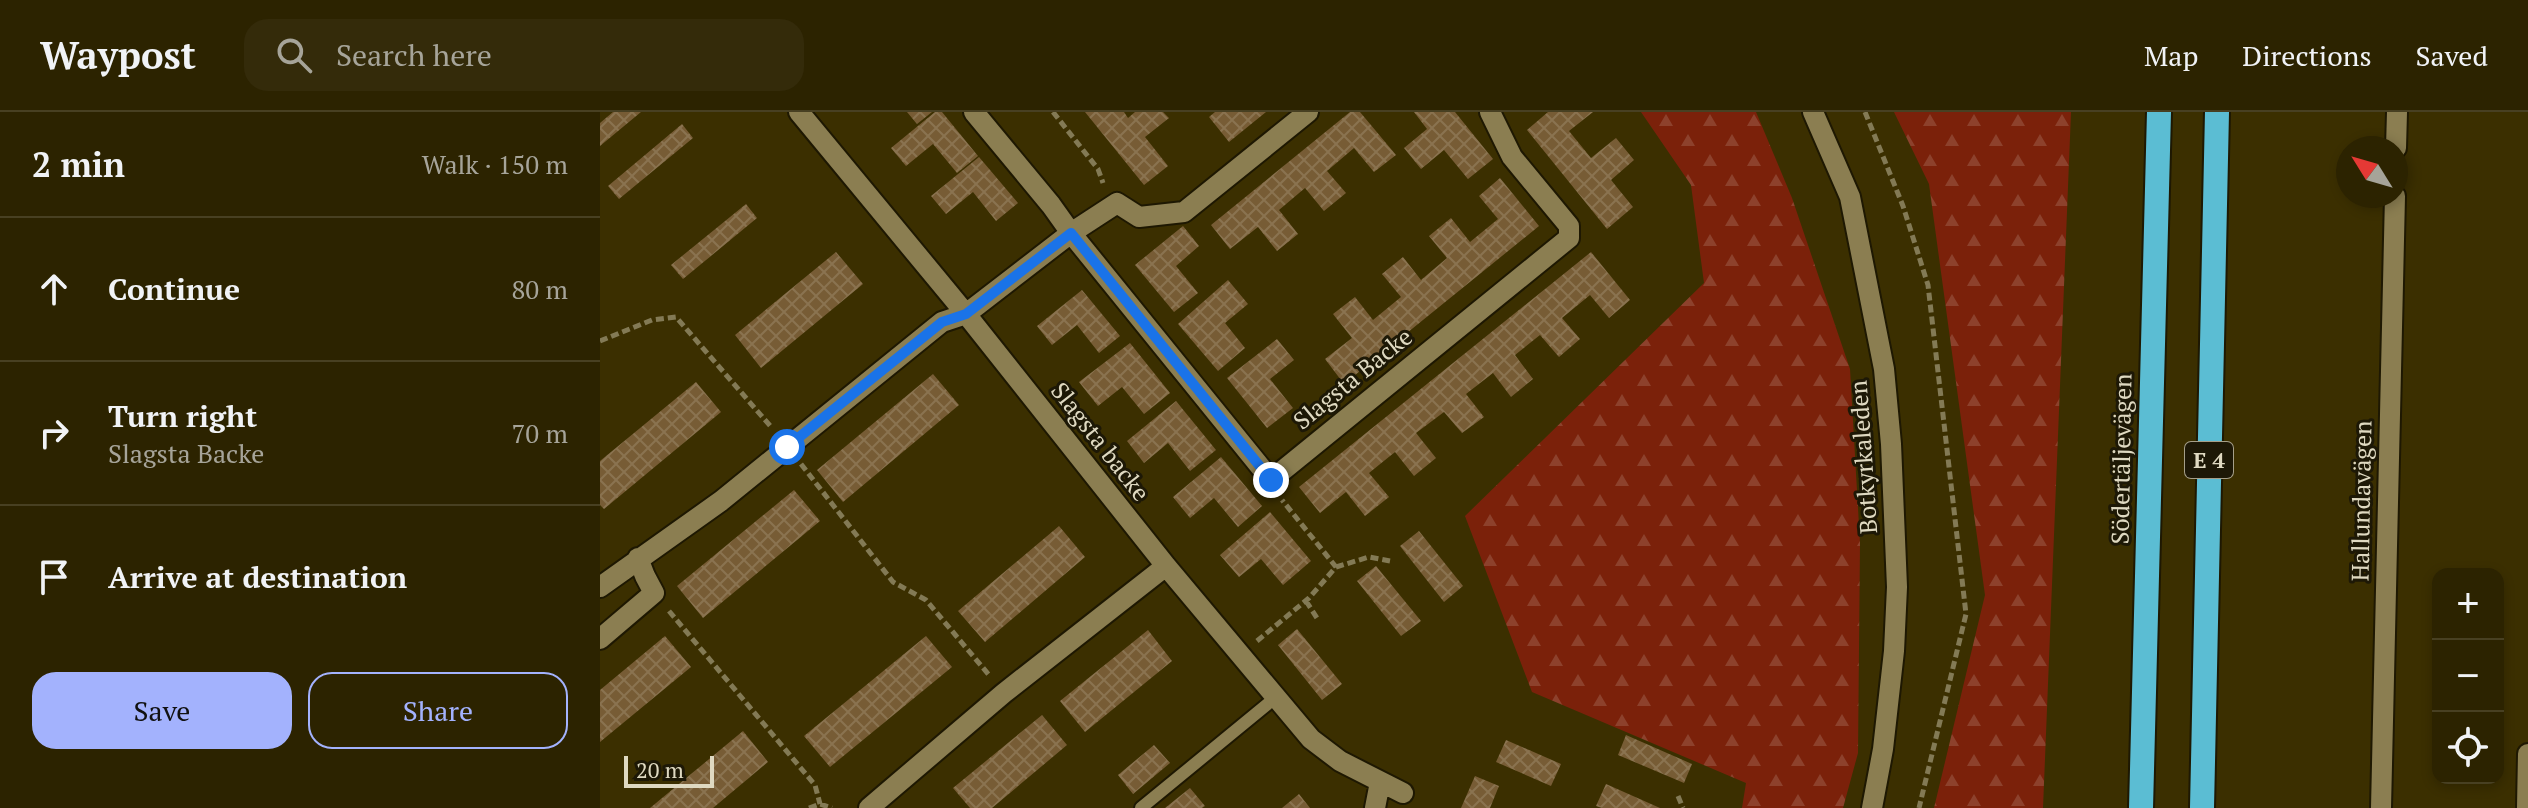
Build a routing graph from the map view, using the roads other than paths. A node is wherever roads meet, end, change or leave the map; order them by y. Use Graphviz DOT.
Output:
graph roads {
  1 [pos="799,112"];
  2 [pos="974,112"];
  3 [pos="1308,112"];
  4 [pos="1490,112"];
  5 [pos="1813,112"];
  6 [pos="2159,112"];
  7 [pos="2217,112"];
  8 [pos="2397,112"];
  9 [pos="2396,136"];
  10 [pos="2395,208"];
  11 [pos="1071,233"];
  12 [pos="966,314"];
  13 [pos="638,558"];
  14 [pos="1166,566"];
  15 [pos="600,587"];
  16 [pos="600,639"];
  17 [pos="1275,698"];
  18 [pos="2528,754"];
  19 [pos="1380,782"];
  20 [pos="1403,793"];
  21 [pos="869,808"];
  22 [pos="1141,808"];
  23 [pos="1375,808"];
  24 [pos="1872,808"];
  25 [pos="2141,808"];
  26 [pos="2202,808"];
  27 [pos="2381,808"];
  28 [pos="2527,808"];
  1 -- 12 [label="street, Slagsta backe"];
  2 -- 11 [label="street"];
  3 -- 11 [label="street"];
  4 -- 11 [label="street, Slagsta Backe"];
  5 -- 24 [label="street, Botkyrkaleden"];
  6 -- 25 [label="highway, Södertäljevägen / E 4"];
  7 -- 26 [label="highway, E 4"];
  8 -- 9 [label="street"];
  10 -- 27 [label="street, Hallundavägen"];
  11 -- 12 [label="street"];
  12 -- 13 [label="street"];
  12 -- 14 [label="street, Slagsta backe"];
  13 -- 15 [label="street"];
  13 -- 16 [label="street"];
  14 -- 17 [label="street, Slagsta backe"];
  14 -- 21 [label="street"];
  17 -- 19 [label="street, Slagsta backe"];
  17 -- 22 [label="lane"];
  18 -- 28 [label="street"];
  19 -- 20 [label="street, Slagsta backe"];
  19 -- 23 [label="street"];
}
